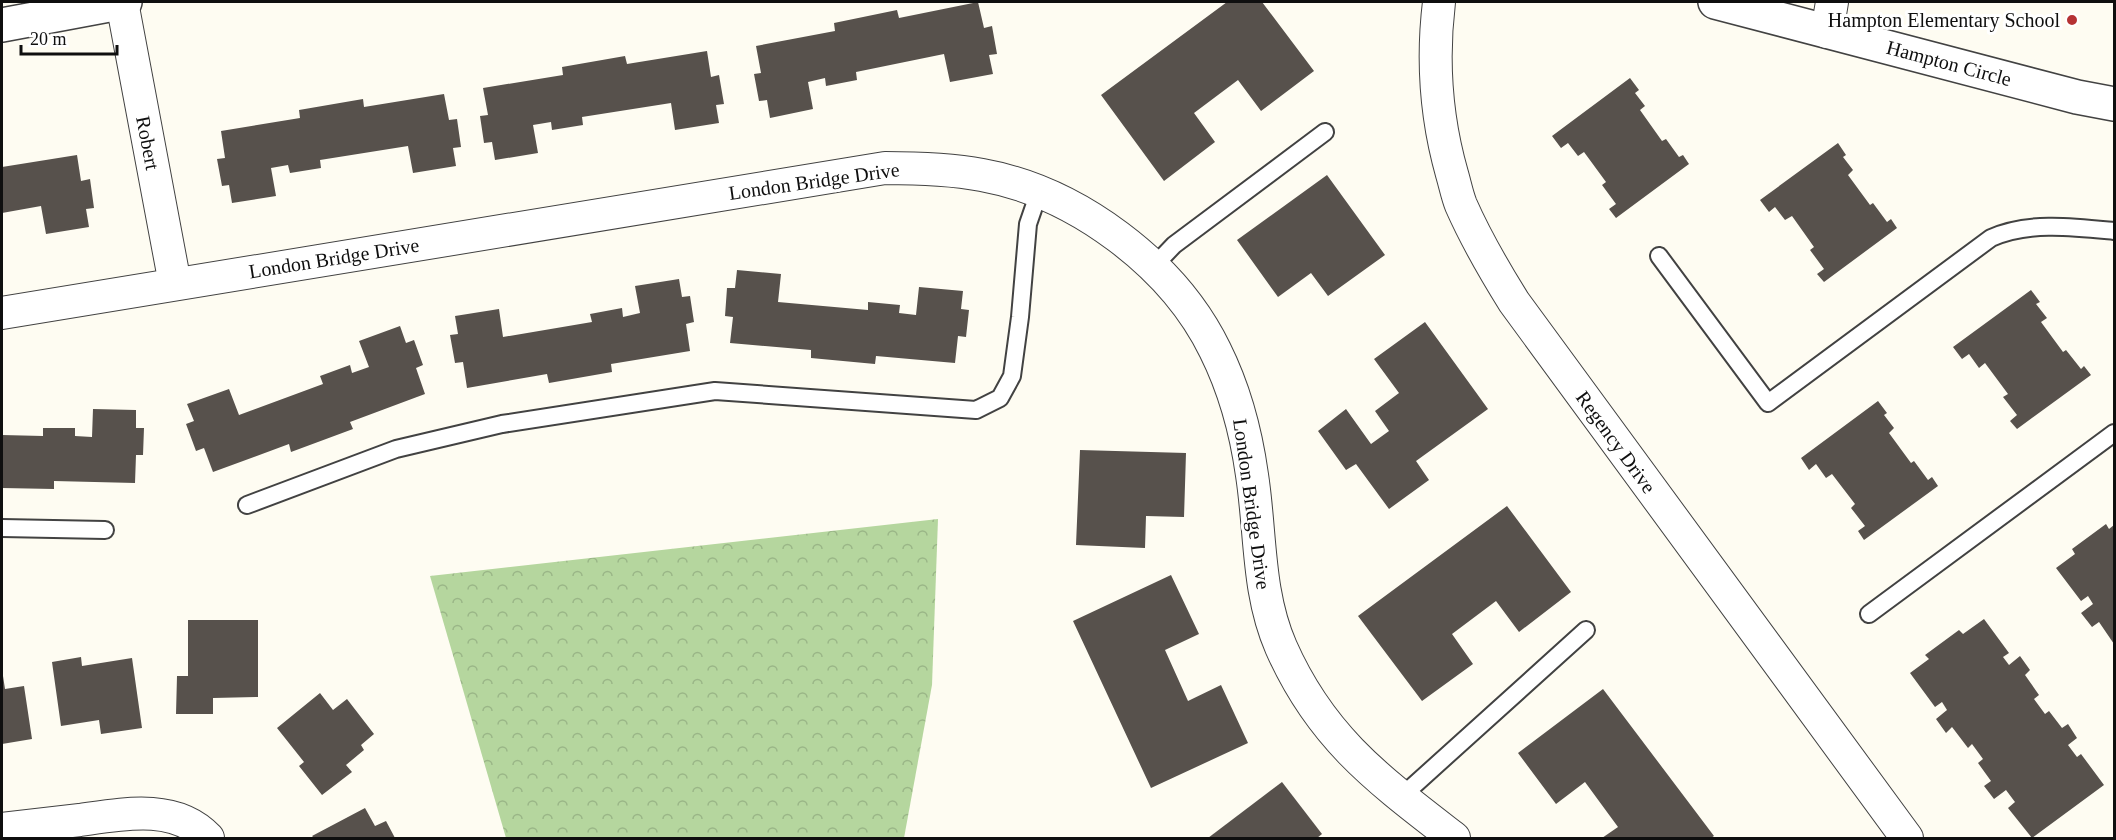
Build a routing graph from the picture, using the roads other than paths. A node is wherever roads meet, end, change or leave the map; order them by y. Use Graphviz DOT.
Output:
graph roads {
  1 [pos="124,2"];
  2 [pos="1439,2"];
  3 [pos="1715,2"];
  4 [pos="1764,7"];
  5 [pos="1829,16"];
  6 [pos="2,25"];
  7 [pos="2115,104"];
  8 [pos="1325,132"];
  9 [pos="1038,192"];
  10 [pos="2115,231"];
  11 [pos="1659,256"];
  12 [pos="1153,267"];
  13 [pos="175,284"];
  14 [pos="2,313"];
  15 [pos="2115,433"];
  16 [pos="247,505"];
  17 [pos="2,528"];
  18 [pos="105,530"];
  19 [pos="1869,614"];
  20 [pos="1586,630"];
  21 [pos="1401,797"];
  22 [pos="2,829"];
  23 [pos="206,836"];
  24 [pos="1455,838"];
  25 [pos="1906,838"];
  1 -- 6 [label="street"];
  1 -- 13 [label="street, Robert"];
  2 -- 25 [label="street, Regency Drive"];
  3 -- 4 [label="street, Hampton Circle"];
  4 -- 5 [label="street, Hampton Circle"];
  5 -- 7 [label="street, Hampton Circle"];
  8 -- 12 [label="lane"];
  9 -- 12 [label="street, London Bridge Drive"];
  9 -- 13 [label="street, London Bridge Drive"];
  9 -- 16 [label="lane"];
  10 -- 11 [label="lane"];
  12 -- 21 [label="street, London Bridge Drive"];
  13 -- 14 [label="street, London Bridge Drive"];
  15 -- 19 [label="lane"];
  17 -- 18 [label="lane"];
  20 -- 21 [label="lane"];
  21 -- 24 [label="street, London Bridge Drive"];
  22 -- 23 [label="street"];
}
